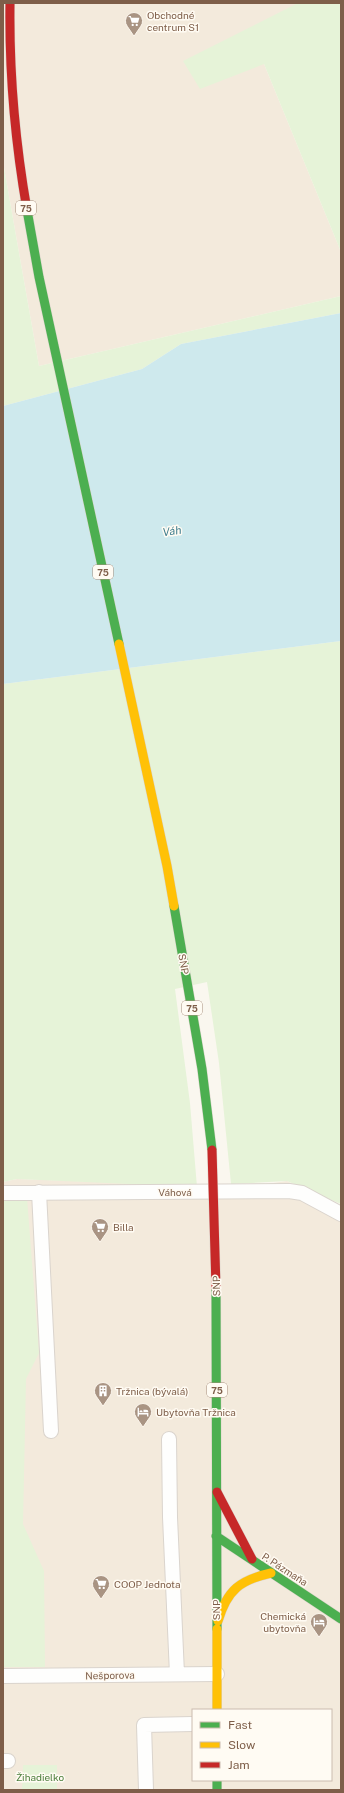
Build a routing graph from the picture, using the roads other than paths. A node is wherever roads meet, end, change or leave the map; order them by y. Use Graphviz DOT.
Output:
graph roads {
  1 [pos="10,3"];
  2 [pos="39,1192"];
  3 [pos="3,1193"];
  4 [pos="341,1214"];
  5 [pos="51,1431"];
  6 [pos="170,1439"];
  7 [pos="217,1492"];
  8 [pos="216,1536"];
  9 [pos="253,1561"];
  10 [pos="271,1573"];
  11 [pos="341,1619"];
  12 [pos="216,1629"];
  13 [pos="177,1674"];
  14 [pos="217,1674"];
  15 [pos="3,1676"];
  16 [pos="217,1709"];
  17 [pos="192,1724"];
  18 [pos="146,1790"];
  1 -- 7 [label="main road, SNP / 75, bridge"];
  2 -- 3 [label="street, Váhová"];
  2 -- 4 [label="street, Váhová"];
  2 -- 5 [label="street"];
  6 -- 13 [label="street"];
  7 -- 8 [label="main road, SNP / 75"];
  7 -- 9 [label="main road"];
  8 -- 9 [label="main road, P. Pázmaňa"];
  8 -- 12 [label="main road, SNP / 75"];
  9 -- 10 [label="main road, P. Pázmaňa"];
  10 -- 11 [label="main road, P. Pázmaňa"];
  10 -- 12 [label="main road"];
  12 -- 14 [label="main road, SNP / 75"];
  13 -- 14 [label="street, Nešporova"];
  13 -- 15 [label="street, Nešporova"];
  14 -- 16 [label="main road, SNP / 75"];
  17 -- 18 [label="street"];
}
